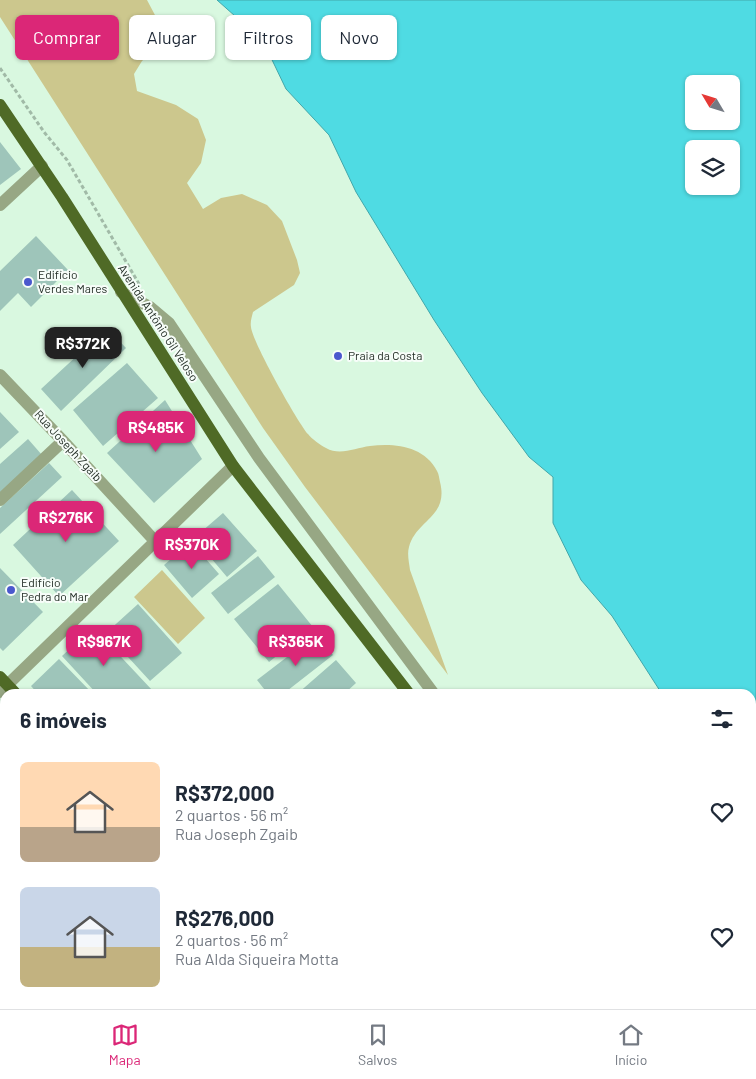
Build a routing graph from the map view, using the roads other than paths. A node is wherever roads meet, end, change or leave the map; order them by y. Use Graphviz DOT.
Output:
graph roads {
  1 [pos="0,105"];
  2 [pos="42,166"];
  3 [pos="0,205"];
  4 [pos="121,292"];
  5 [pos="0,375"];
  6 [pos="63,441"];
  7 [pos="233,466"];
  8 [pos="0,500"];
  9 [pos="154,540"];
  10 [pos="6,687"];
  11 [pos="405,689"];
  12 [pos="430,689"];
  1 -- 2 [label="main road, Avenida Antônio Gil Veloso"];
  2 -- 3 [label="street"];
  2 -- 4 [label="main road, Avenida Antônio Gil Veloso"];
  4 -- 7 [label="main road, Avenida Antônio Gil Veloso"];
  4 -- 12 [label="street"];
  5 -- 6 [label="street, Rua Joseph Zgaib"];
  6 -- 8 [label="street"];
  6 -- 9 [label="street, Rua Joseph Zgaib"];
  7 -- 9 [label="street"];
  7 -- 11 [label="main road, Avenida Antônio Gil Veloso"];
  9 -- 10 [label="street"];
}
